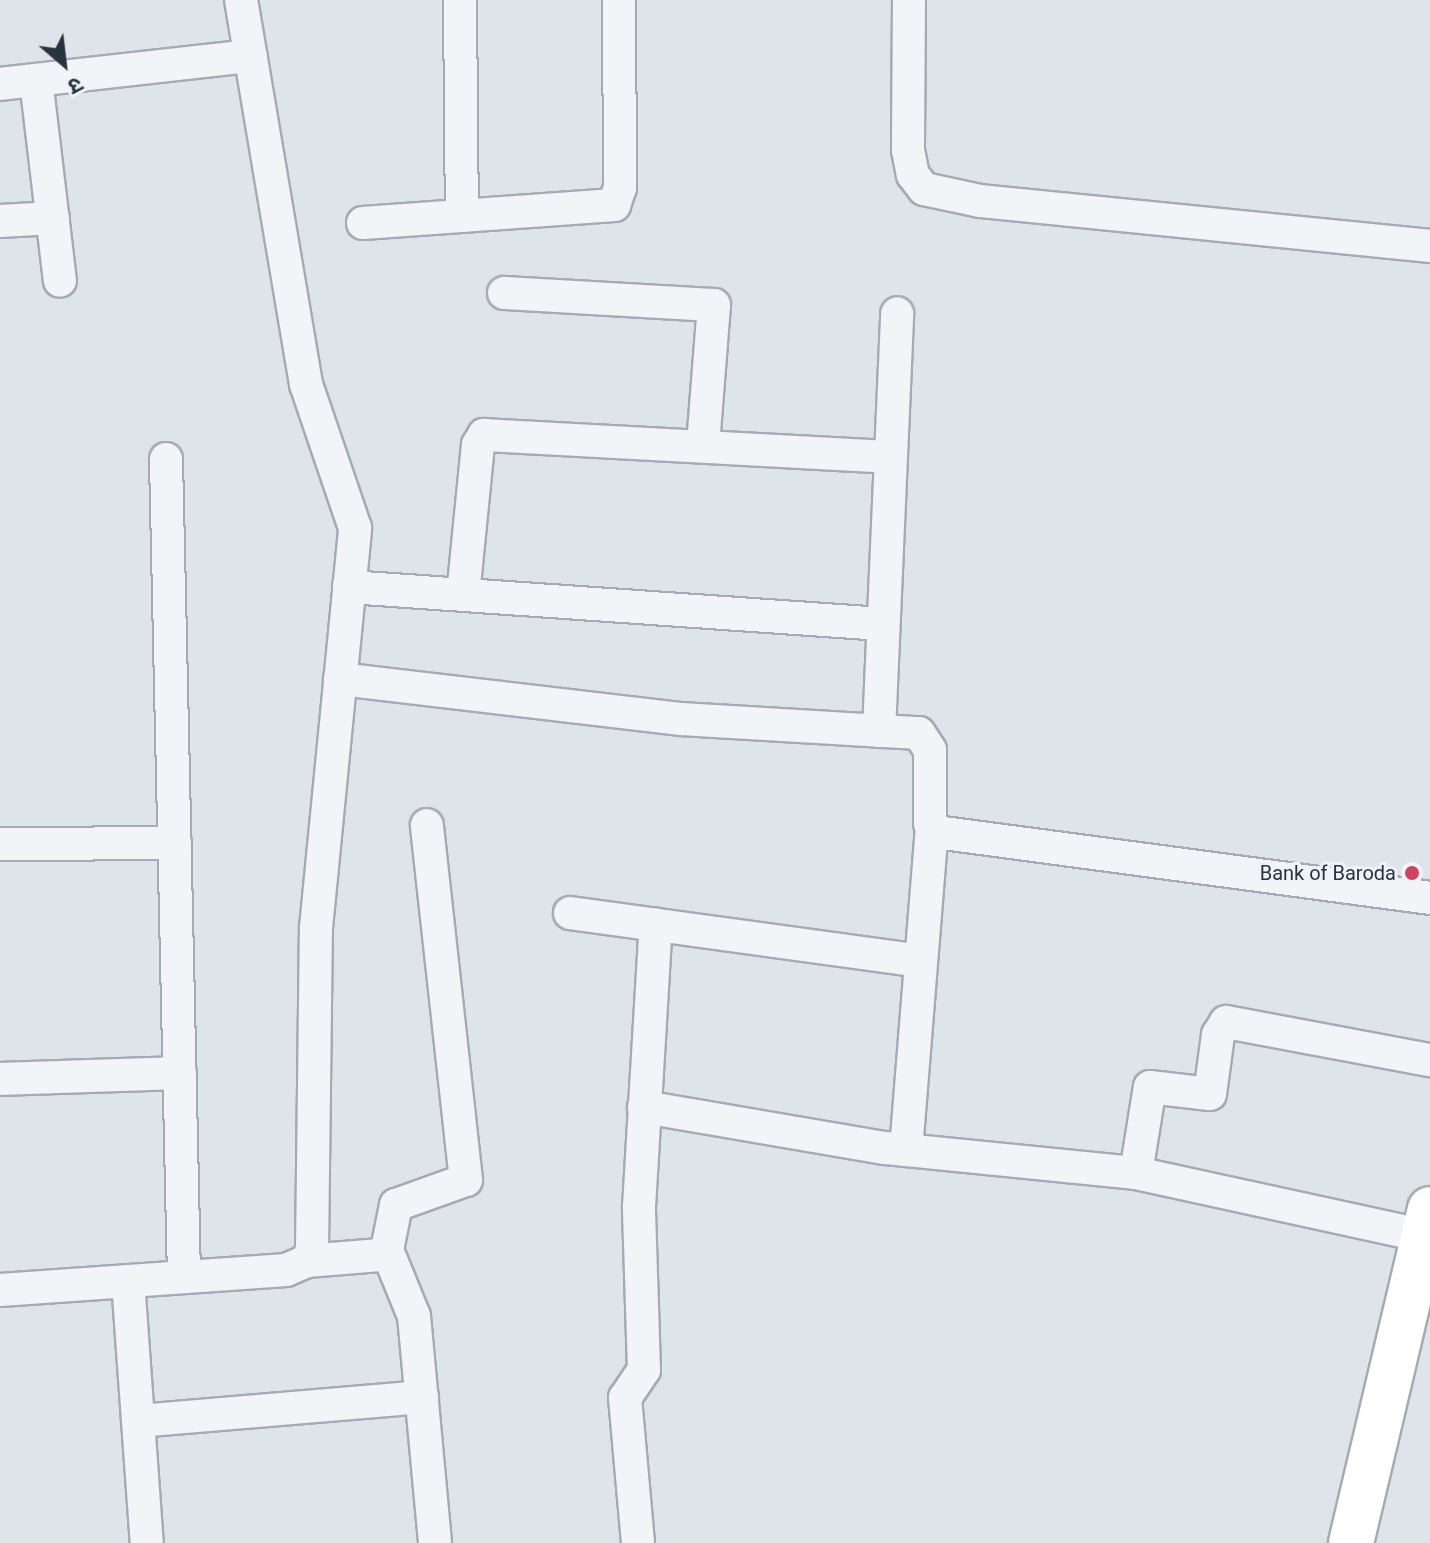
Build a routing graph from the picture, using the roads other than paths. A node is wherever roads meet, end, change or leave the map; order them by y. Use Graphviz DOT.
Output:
graph roads {
  1 [pos="241,0"];
  2 [pos="460,0"];
  3 [pos="619,0"];
  4 [pos="909,0"];
  5 [pos="250,56"];
  6 [pos="36,80"];
  7 [pos="0,84"];
  8 [pos="462,216"];
  9 [pos="53,218"];
  10 [pos="0,221"];
  11 [pos="363,223"];
  12 [pos="1430,246"];
  13 [pos="60,281"];
  14 [pos="504,293"];
  15 [pos="897,313"];
  16 [pos="703,446"];
  17 [pos="890,457"];
  18 [pos="166,459"];
  19 [pos="349,587"];
  20 [pos="463,595"];
  21 [pos="882,624"];
  22 [pos="340,679"];
  23 [pos="879,731"];
  24 [pos="427,825"];
  25 [pos="932,829"];
  26 [pos="175,843"];
  27 [pos="0,844"];
  28 [pos="1430,898"];
  29 [pos="570,913"];
  30 [pos="656,925"];
  31 [pos="921,961"];
  32 [pos="1430,1060"];
  33 [pos="180,1073"];
  34 [pos="0,1079"];
  35 [pos="644,1107"];
  36 [pos="906,1150"];
  37 [pos="1136,1173"];
  38 [pos="1427,1222"];
  39 [pos="387,1250"];
  40 [pos="307,1261"];
  41 [pos="184,1277"];
  42 [pos="128,1281"];
  43 [pos="0,1290"];
  44 [pos="422,1397"];
  45 [pos="138,1421"];
  46 [pos="147,1543"];
  47 [pos="435,1543"];
  48 [pos="638,1543"];
  49 [pos="1351,1543"];
  1 -- 5 [label="street"];
  2 -- 8 [label="street"];
  3 -- 8 [label="street"];
  4 -- 12 [label="street"];
  5 -- 6 [label="street"];
  5 -- 19 [label="street"];
  6 -- 7 [label="street"];
  6 -- 9 [label="street"];
  8 -- 11 [label="street"];
  9 -- 10 [label="street"];
  9 -- 13 [label="street"];
  14 -- 16 [label="street"];
  15 -- 17 [label="street"];
  16 -- 17 [label="street"];
  16 -- 20 [label="street"];
  17 -- 21 [label="street"];
  18 -- 26 [label="street"];
  19 -- 20 [label="street"];
  19 -- 22 [label="street"];
  20 -- 21 [label="street"];
  21 -- 23 [label="street"];
  22 -- 23 [label="street"];
  22 -- 40 [label="street"];
  23 -- 25 [label="street"];
  24 -- 39 [label="street"];
  25 -- 28 [label="street"];
  25 -- 31 [label="street"];
  26 -- 27 [label="street"];
  26 -- 33 [label="street"];
  29 -- 30 [label="street"];
  30 -- 31 [label="street"];
  30 -- 35 [label="street"];
  31 -- 36 [label="street"];
  32 -- 37 [label="street"];
  33 -- 34 [label="street"];
  33 -- 41 [label="street"];
  35 -- 36 [label="street"];
  35 -- 48 [label="street"];
  36 -- 37 [label="street"];
  37 -- 38 [label="street"];
  38 -- 49 [label="highway"];
  39 -- 40 [label="street"];
  39 -- 44 [label="street"];
  40 -- 41 [label="street"];
  41 -- 42 [label="street"];
  42 -- 43 [label="street"];
  42 -- 45 [label="street"];
  44 -- 45 [label="street"];
  44 -- 47 [label="street"];
  45 -- 46 [label="street"];
}
